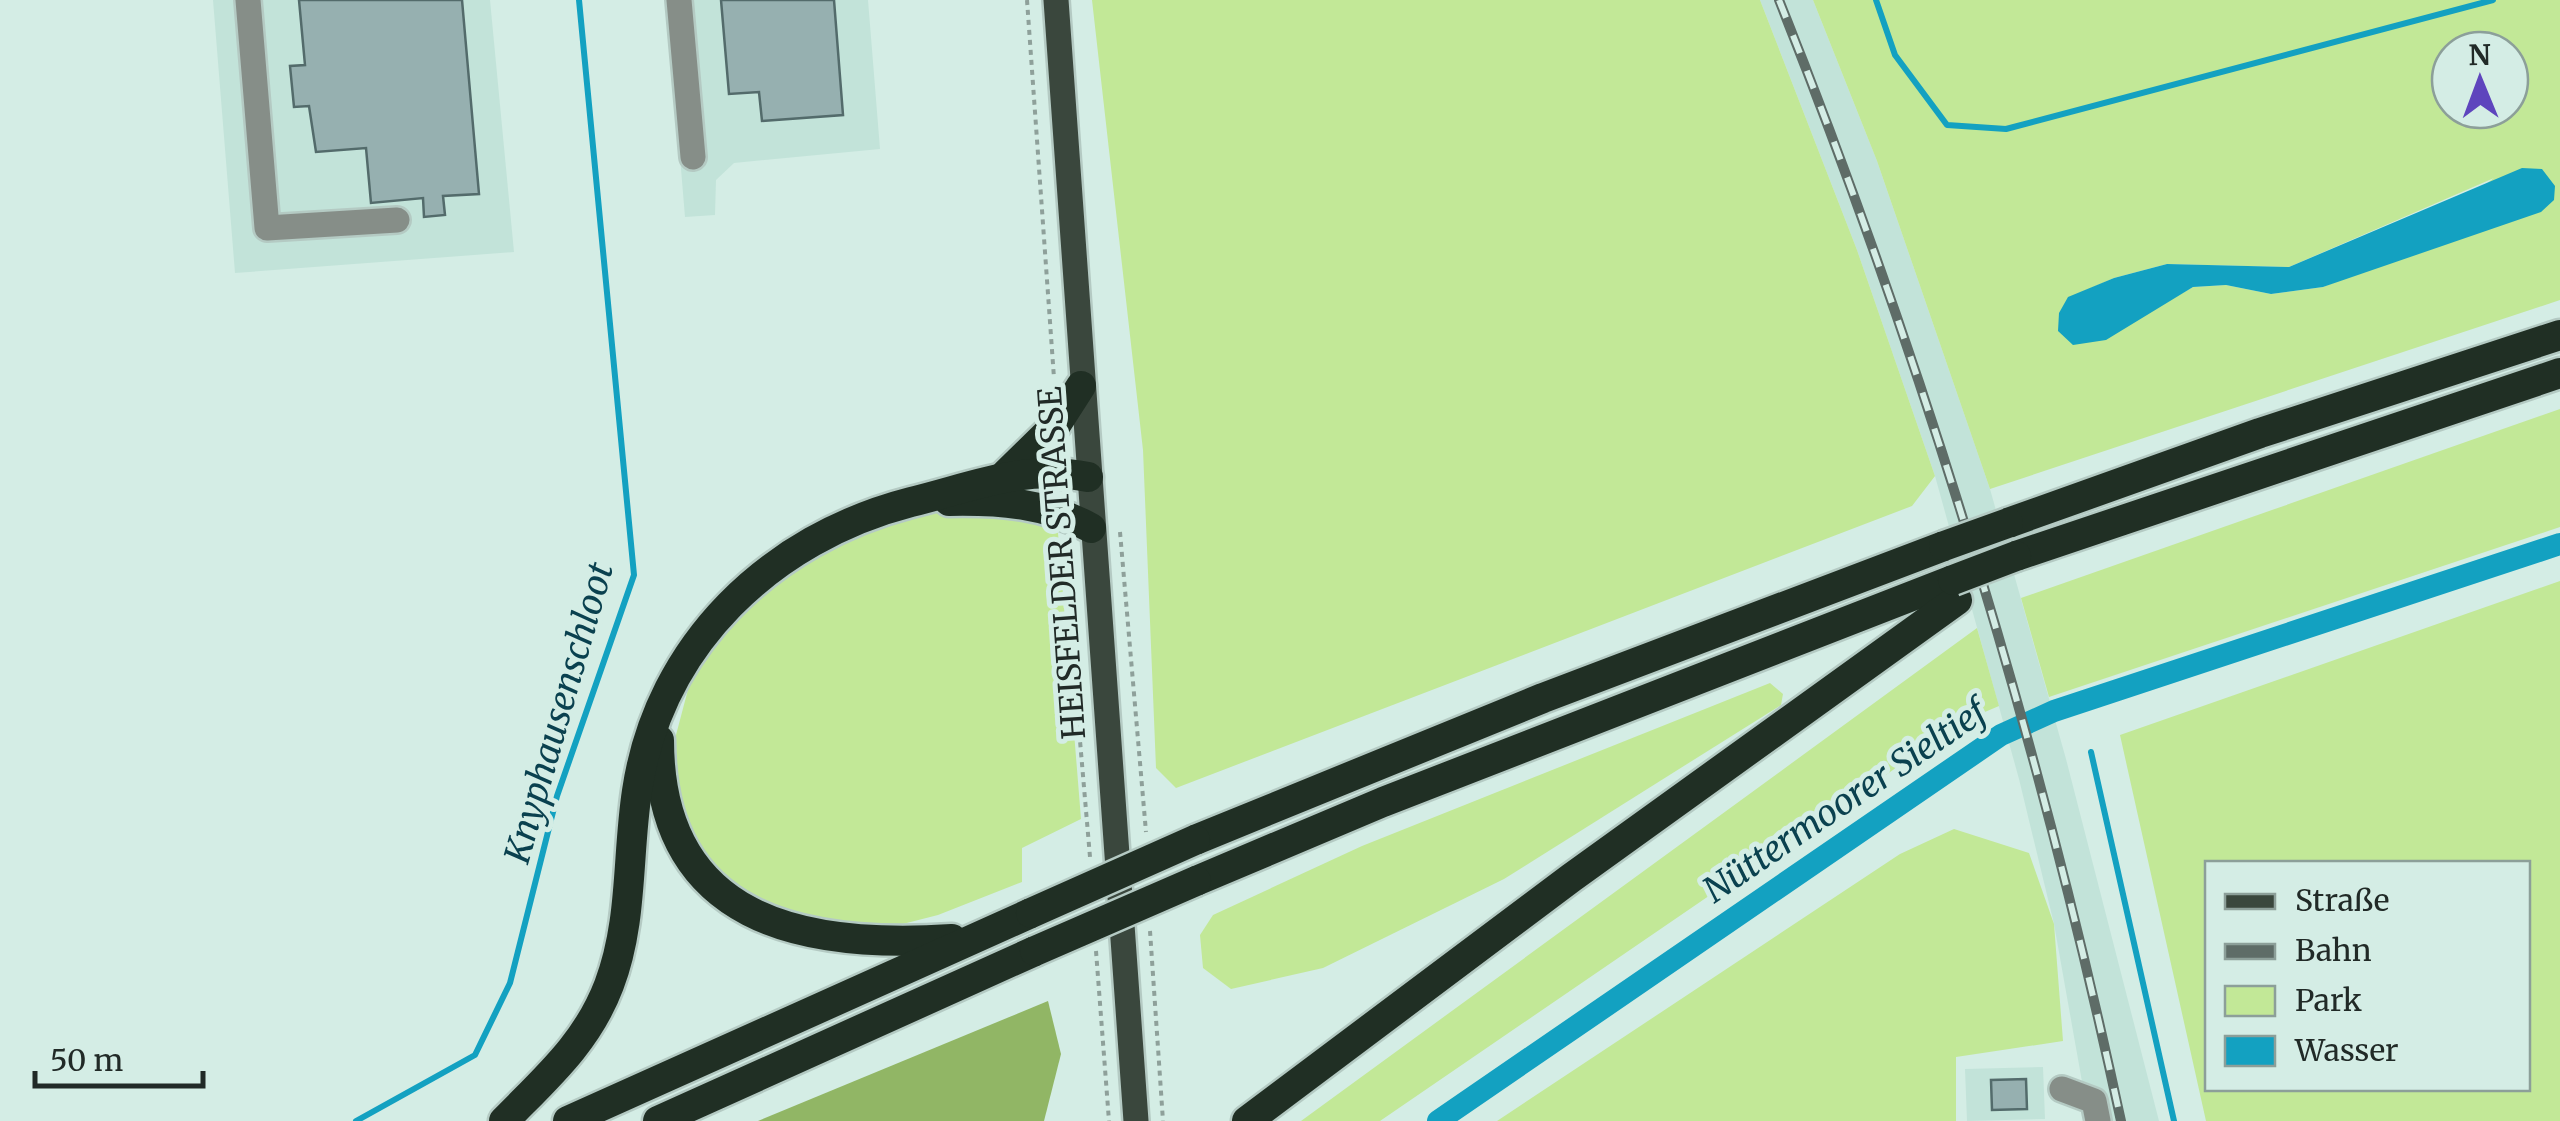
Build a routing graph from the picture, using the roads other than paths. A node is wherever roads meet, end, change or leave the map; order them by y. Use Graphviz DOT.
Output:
graph roads {
  1 [pos="248,0"];
  2 [pos="680,0"];
  3 [pos="1056,0"];
  4 [pos="693,157"];
  5 [pos="396,220"];
  6 [pos="2560,335"];
  7 [pos="2560,373"];
  8 [pos="1081,386"];
  9 [pos="1006,474"];
  10 [pos="1088,477"];
  11 [pos="916,501"];
  12 [pos="1092,528"];
  13 [pos="1955,590"];
  14 [pos="659,713"];
  15 [pos="974,937"];
  16 [pos="2062,1090"];
  17 [pos="504,1121"];
  18 [pos="568,1121"];
  19 [pos="658,1121"];
  20 [pos="1136,1121"];
  21 [pos="1246,1121"];
  22 [pos="2098,1121"];
  1 -- 5 [label="lane"];
  2 -- 4 [label="lane"];
  3 -- 8 [label="main road, HEISFELDER STRASSE"];
  6 -- 15 [label="highway, bridge"];
  7 -- 13 [label="highway, bridge"];
  8 -- 9 [label="highway"];
  8 -- 10 [label="main road, HEISFELDER STRASSE"];
  9 -- 10 [label="highway"];
  9 -- 11 [label="highway"];
  10 -- 12 [label="main road, HEISFELDER STRASSE"];
  11 -- 12 [label="highway"];
  11 -- 14 [label="highway"];
  12 -- 20 [label="main road, HEISFELDER STRASSE"];
  13 -- 19 [label="highway, bridge"];
  13 -- 21 [label="highway"];
  14 -- 15 [label="highway"];
  14 -- 17 [label="highway"];
  15 -- 18 [label="highway"];
  16 -- 22 [label="lane"];
}
